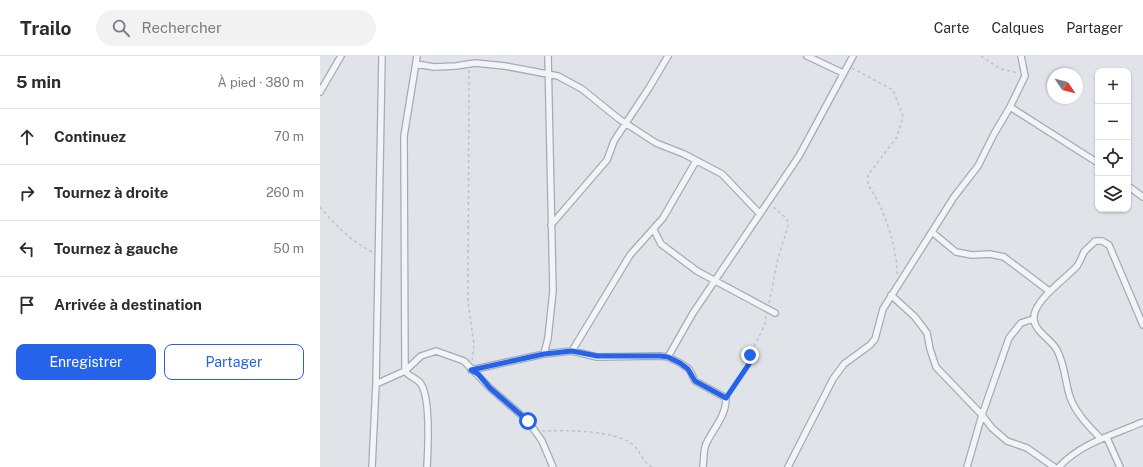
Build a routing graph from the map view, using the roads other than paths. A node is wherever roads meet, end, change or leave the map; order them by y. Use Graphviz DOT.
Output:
graph roads {
  1 [pos="341,56"];
  2 [pos="382,56"];
  3 [pos="417,56"];
  4 [pos="548,56"];
  5 [pos="668,56"];
  6 [pos="807,56"];
  7 [pos="853,56"];
  8 [pos="1021,56"];
  9 [pos="416,64"];
  10 [pos="843,72"];
  11 [pos="550,74"];
  12 [pos="320,92"];
  13 [pos="1010,108"];
  14 [pos="625,123"];
  15 [pos="696,161"];
  16 [pos="1095,161"];
  17 [pos="1131,188"];
  18 [pos="1143,197"];
  19 [pos="759,213"];
  20 [pos="551,226"];
  21 [pos="654,230"];
  22 [pos="932,232"];
  23 [pos="716,281"];
  24 [pos="1049,291"];
  25 [pos="891,295"];
  26 [pos="775,313"];
  27 [pos="1034,319"];
  28 [pos="1143,325"];
  29 [pos="572,351"];
  30 [pos="544,354"];
  31 [pos="668,357"];
  32 [pos="471,370"];
  33 [pos="405,371"];
  34 [pos="376,384"];
  35 [pos="982,415"];
  36 [pos="1143,422"];
  37 [pos="1104,438"];
  38 [pos="372,467"];
  39 [pos="428,467"];
  40 [pos="553,467"];
  41 [pos="703,467"];
  42 [pos="788,467"];
  43 [pos="968,467"];
  44 [pos="1054,467"];
  45 [pos="1059,467"];
  46 [pos="1120,467"];
  1 -- 12 [label="street"];
  2 -- 34 [label="street"];
  3 -- 9 [label="street"];
  4 -- 11 [label="street"];
  5 -- 14 [label="street"];
  6 -- 10 [label="street"];
  7 -- 10 [label="street"];
  8 -- 13 [label="street"];
  9 -- 11 [label="street"];
  9 -- 33 [label="street"];
  10 -- 19 [label="street"];
  11 -- 14 [label="street"];
  11 -- 20 [label="street"];
  13 -- 16 [label="street"];
  13 -- 22 [label="street"];
  14 -- 15 [label="street"];
  14 -- 20 [label="street"];
  15 -- 19 [label="street"];
  15 -- 21 [label="street"];
  17 -- 18 [label="street"];
  19 -- 23 [label="street"];
  20 -- 30 [label="street"];
  21 -- 23 [label="street"];
  21 -- 29 [label="street"];
  22 -- 24 [label="street"];
  22 -- 25 [label="street"];
  23 -- 26 [label="street"];
  23 -- 31 [label="street"];
  24 -- 27 [label="street"];
  24 -- 28 [label="street"];
  25 -- 35 [label="street"];
  25 -- 42 [label="street"];
  27 -- 35 [label="street"];
  27 -- 37 [label="street"];
  29 -- 30 [label="street"];
  29 -- 31 [label="street"];
  30 -- 32 [label="street"];
  31 -- 41 [label="street"];
  32 -- 33 [label="street"];
  32 -- 40 [label="street"];
  33 -- 34 [label="street"];
  33 -- 39 [label="street"];
  34 -- 38 [label="street"];
  35 -- 43 [label="street"];
  35 -- 44 [label="street"];
  36 -- 37 [label="street"];
  37 -- 45 [label="street"];
  37 -- 46 [label="street"];
}
